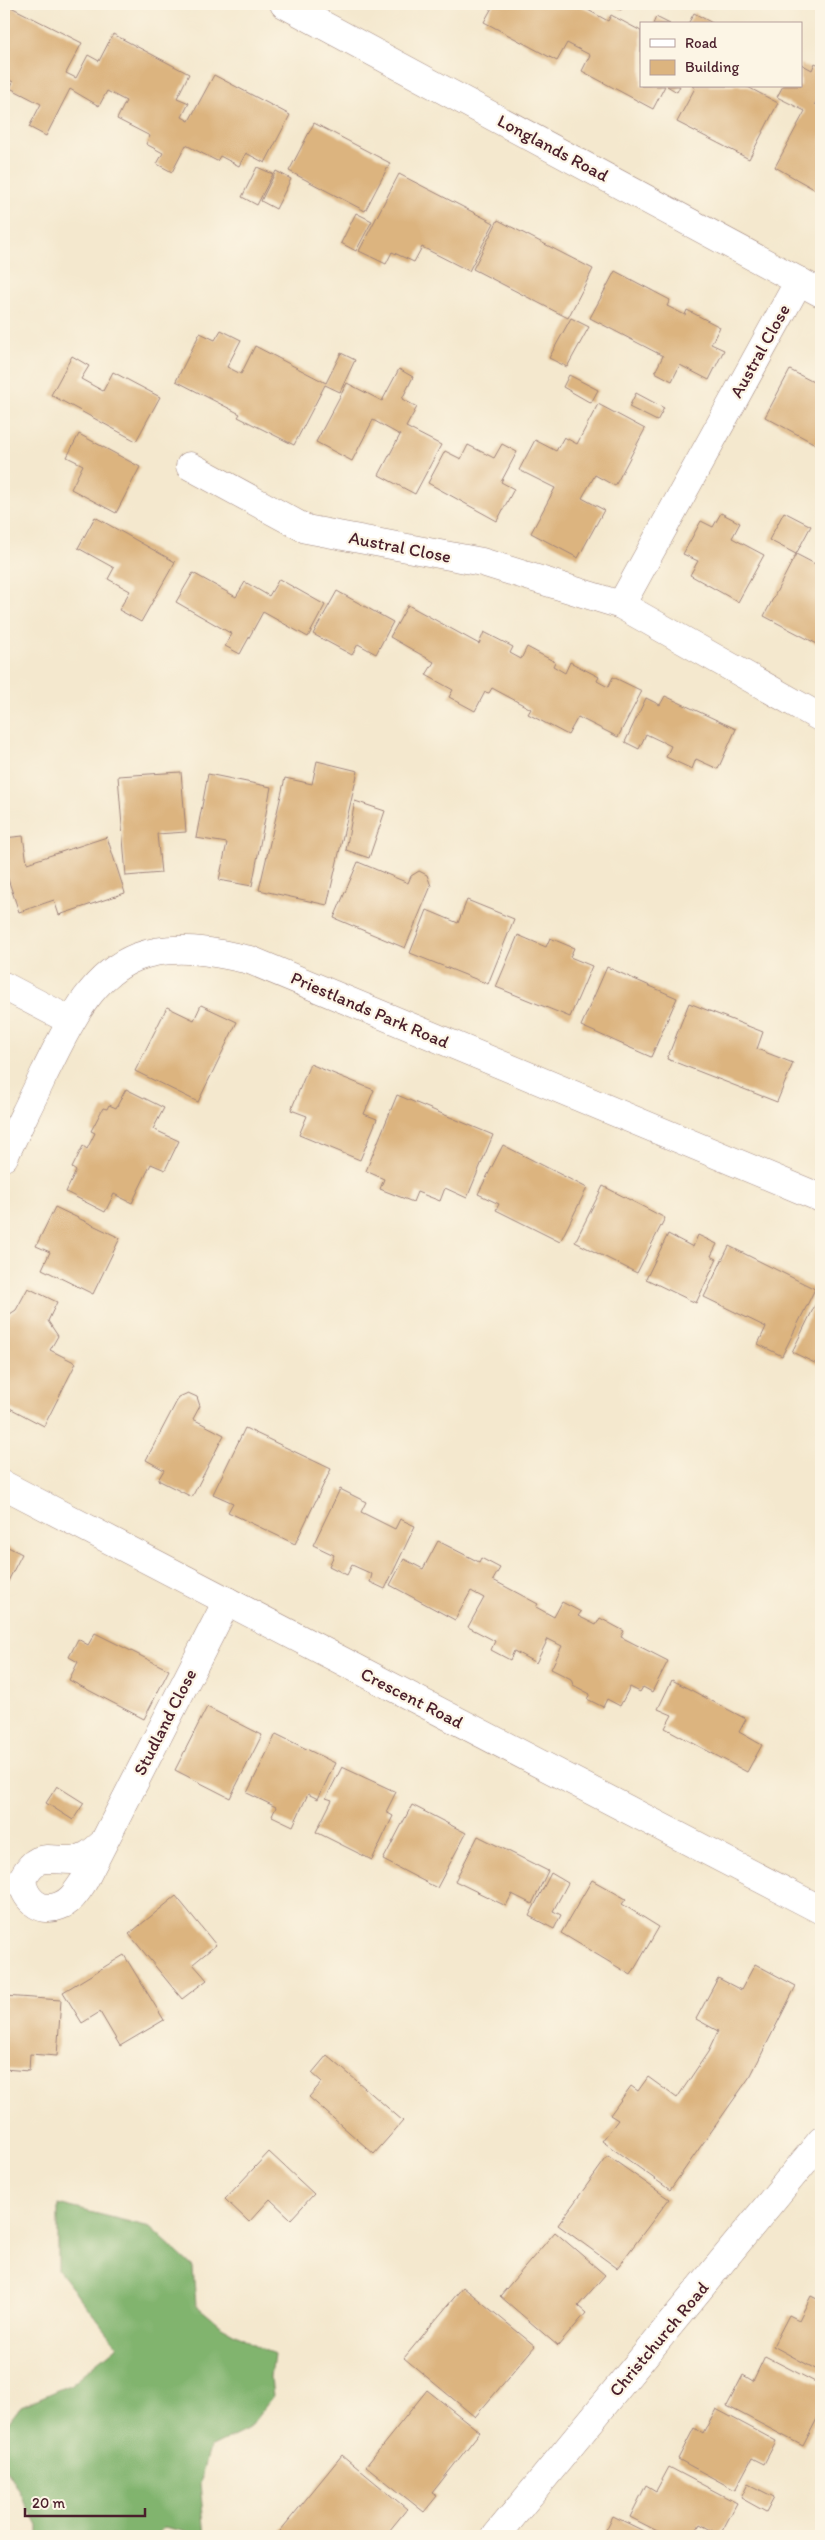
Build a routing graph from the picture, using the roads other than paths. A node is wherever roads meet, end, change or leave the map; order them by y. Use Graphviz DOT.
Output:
graph roads {
  1 [pos="284,4"];
  2 [pos="810,287"];
  3 [pos="190,466"];
  4 [pos="621,605"];
  5 [pos="821,718"];
  6 [pos="4,986"];
  7 [pos="71,1021"];
  8 [pos="4,1157"];
  9 [pos="821,1198"];
  10 [pos="4,1485"];
  11 [pos="227,1601"];
  12 [pos="102,1844"];
  13 [pos="821,1910"];
  14 [pos="821,2141"];
  15 [pos="496,2536"];
  1 -- 2 [label="street, Longlands Road"];
  2 -- 4 [label="street, Austral Close"];
  3 -- 4 [label="street, Austral Close"];
  4 -- 5 [label="street, Austral Close"];
  6 -- 7 [label="street"];
  7 -- 8 [label="street, Priestlands Park Road"];
  7 -- 9 [label="street, Priestlands Park Road"];
  10 -- 11 [label="street, Crescent Road"];
  11 -- 12 [label="street, Studland Close"];
  11 -- 13 [label="street, Crescent Road"];
  14 -- 15 [label="street, Christchurch Road"];
}
